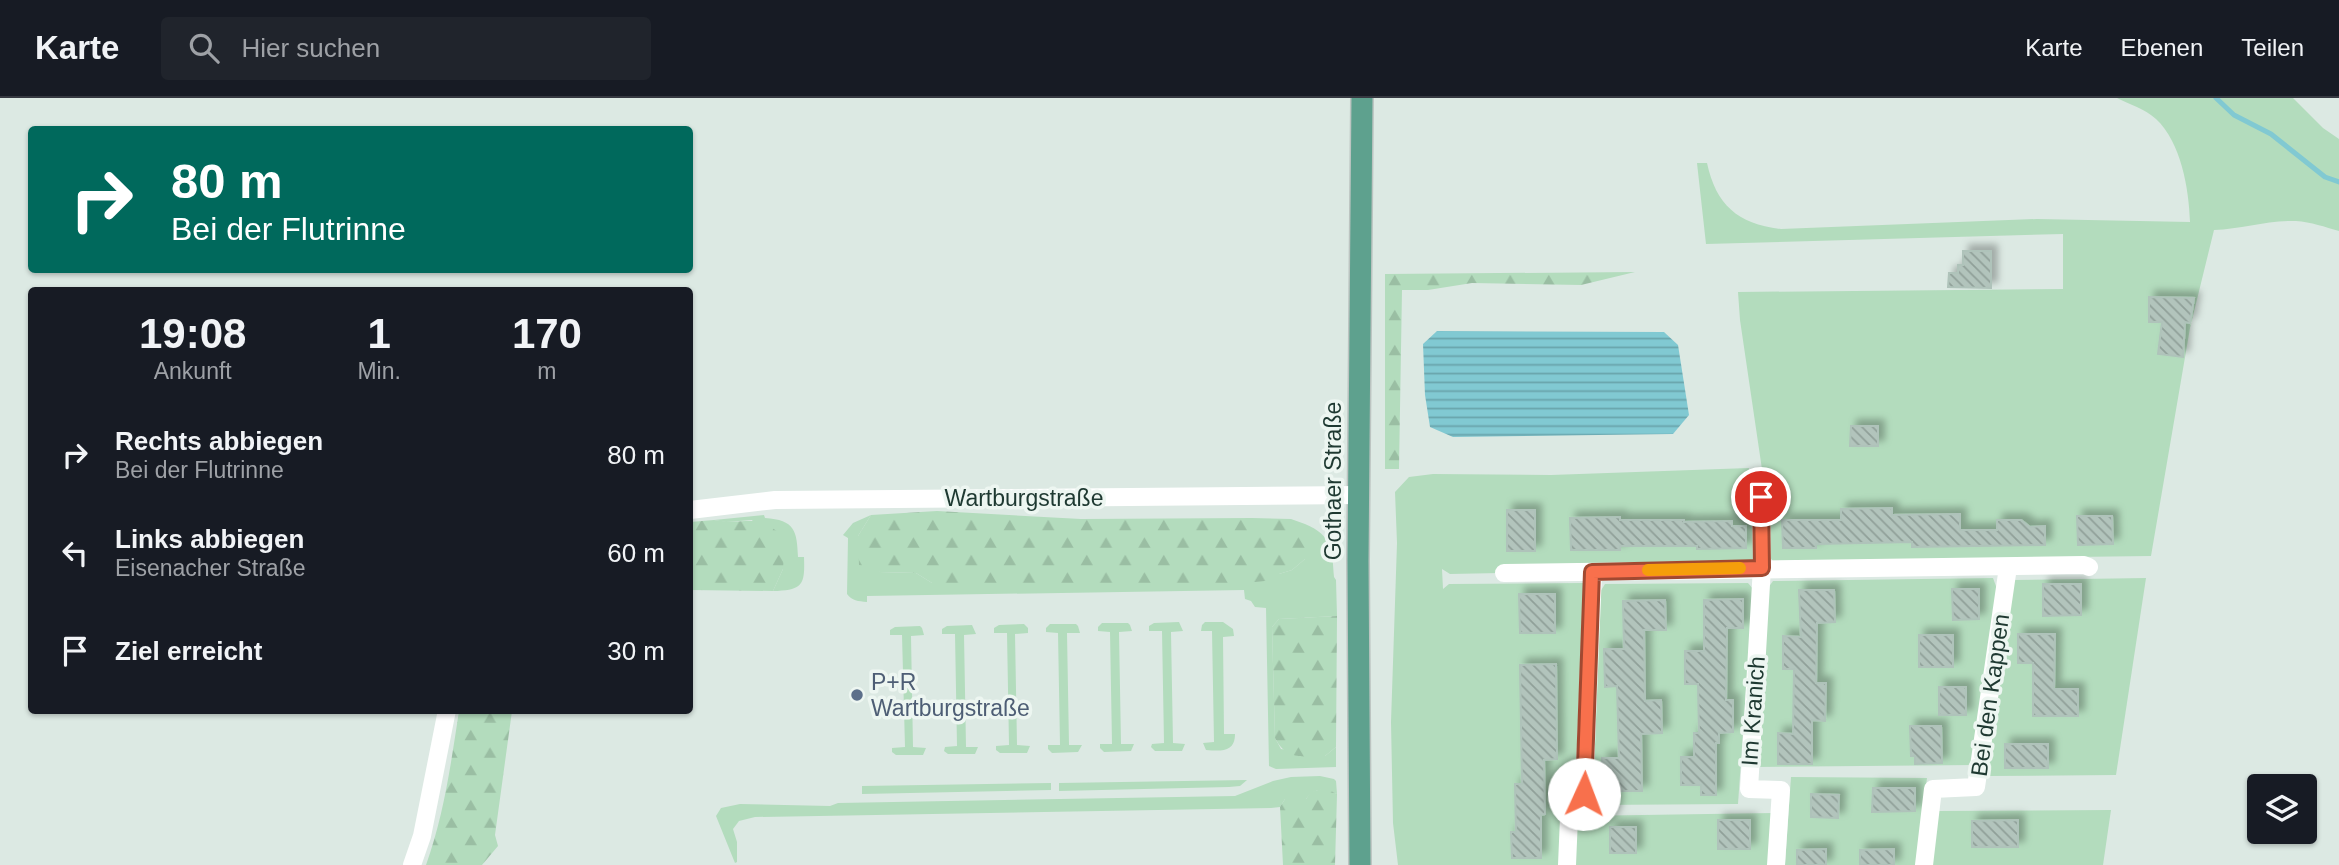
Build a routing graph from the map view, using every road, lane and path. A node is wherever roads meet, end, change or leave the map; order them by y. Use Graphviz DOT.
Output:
graph roads {
  1 [pos="1362,98"];
  2 [pos="1359,495"];
  3 [pos="1761,497"];
  4 [pos="693,510"];
  5 [pos="2008,567"];
  6 [pos="1762,568"];
  7 [pos="2089,568"];
  8 [pos="1592,572"];
  9 [pos="1504,573"];
  10 [pos="446,714"];
  11 [pos="412,865"];
  12 [pos="1360,865"];
  13 [pos="1567,865"];
  14 [pos="1776,865"];
  15 [pos="1924,865"];
  1 -- 2 [label="main road, Gothaer Straße"];
  2 -- 4 [label="street, Wartburgstraße"];
  2 -- 12 [label="main road, Gothaer Straße"];
  3 -- 6 [label="street"];
  5 -- 6 [label="street"];
  5 -- 7 [label="street"];
  5 -- 15 [label="street, Bei den Kappen"];
  6 -- 8 [label="street"];
  6 -- 14 [label="street, Im Kranich"];
  8 -- 9 [label="street"];
  8 -- 13 [label="street"];
  10 -- 11 [label="street"];
}
